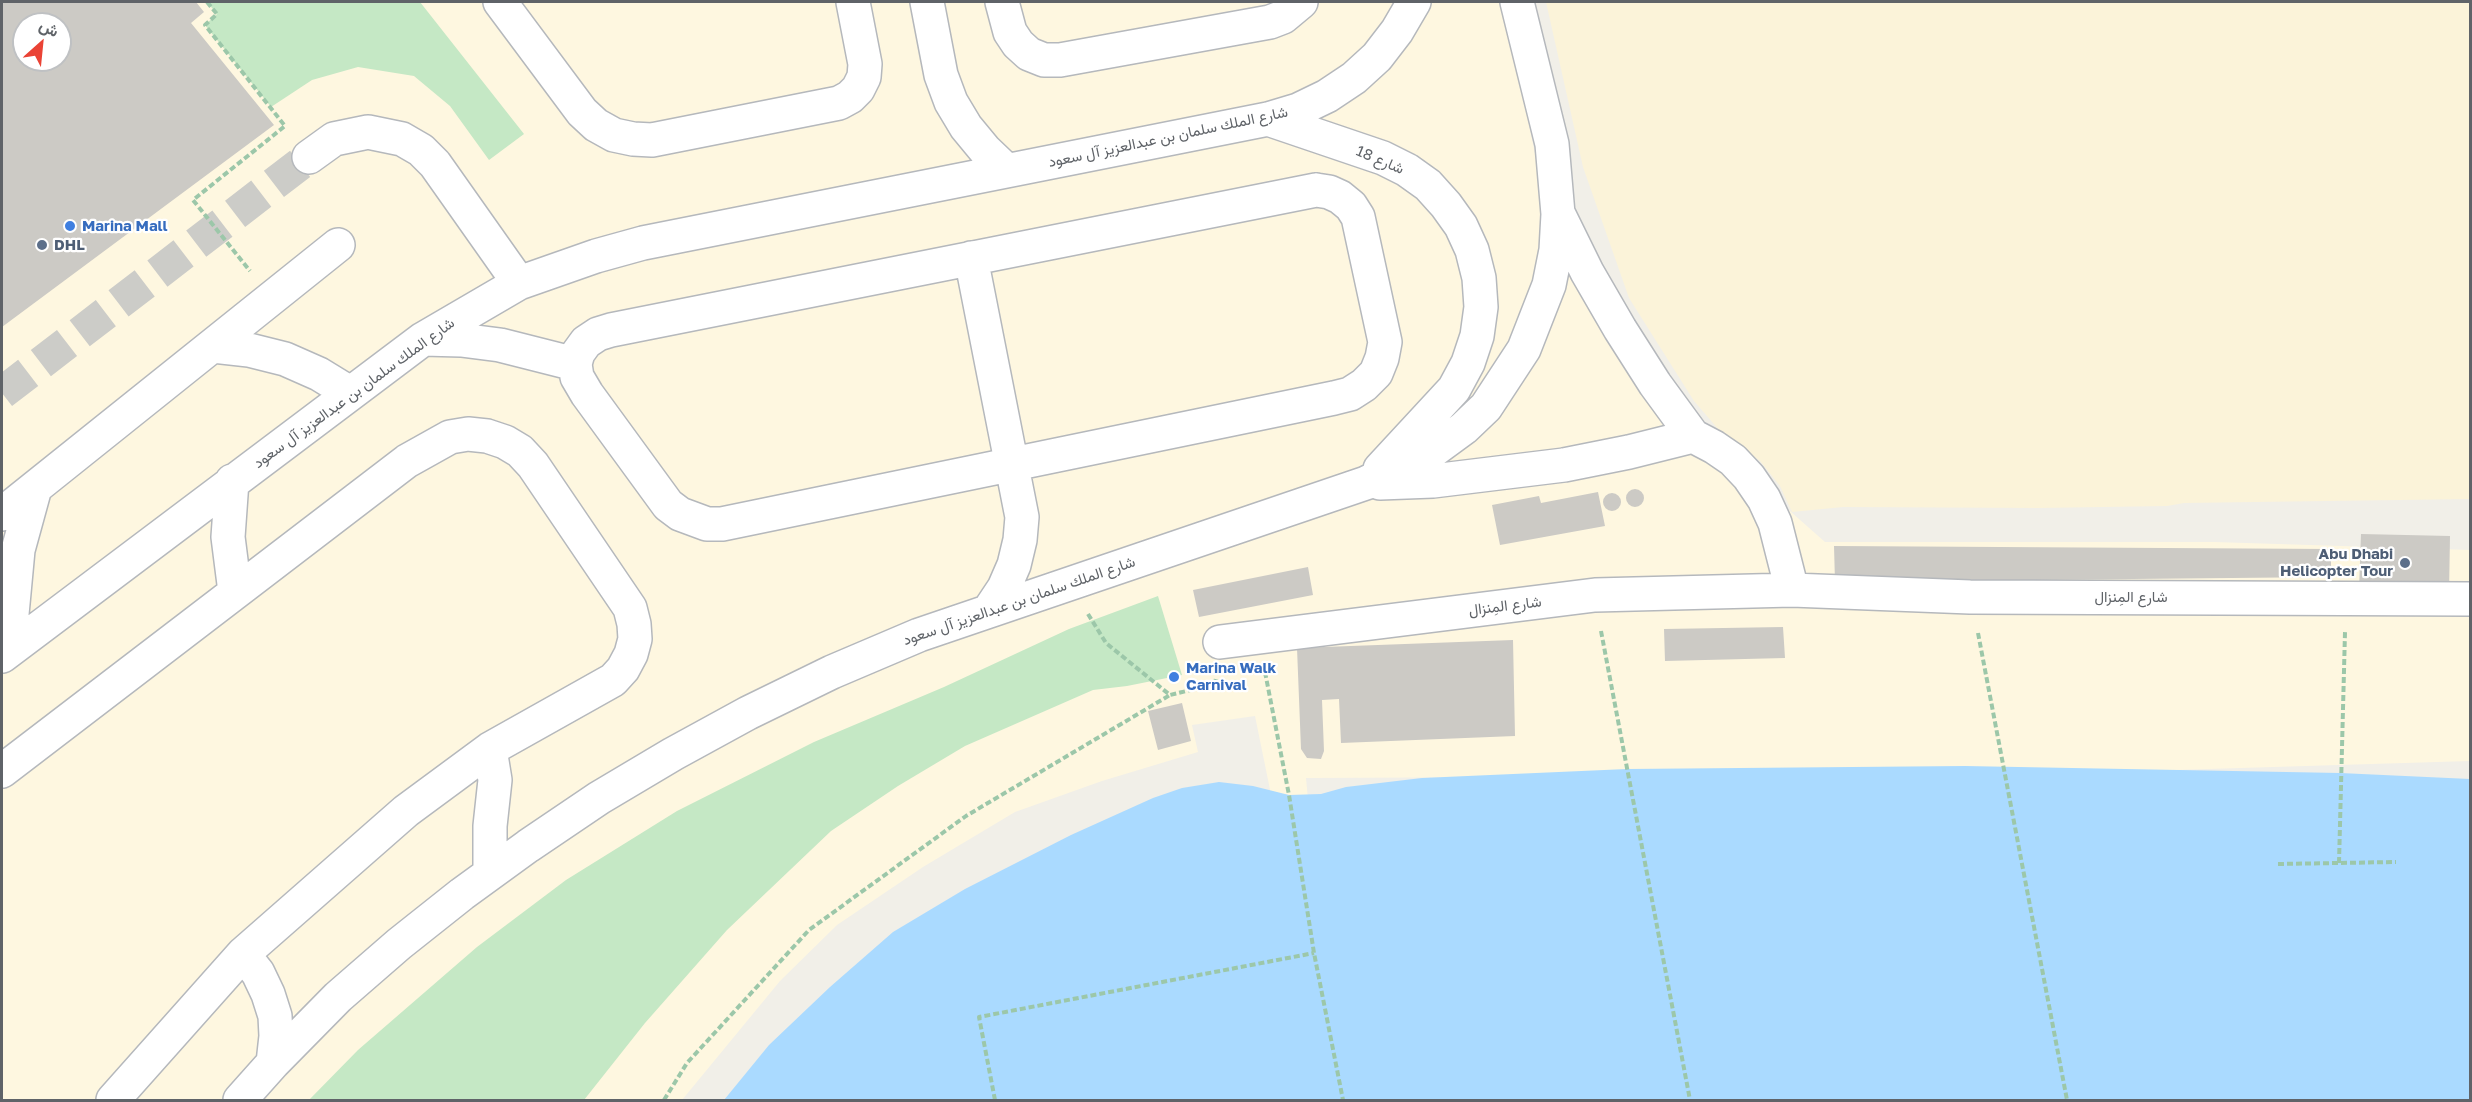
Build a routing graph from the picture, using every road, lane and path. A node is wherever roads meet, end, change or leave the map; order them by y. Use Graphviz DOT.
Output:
graph roads {
  1 [pos="207,2"];
  2 [pos="500,2"];
  3 [pos="853,2"];
  4 [pos="927,2"];
  5 [pos="1002,2"];
  6 [pos="1300,2"];
  7 [pos="1414,2"];
  8 [pos="1517,2"];
  9 [pos="1268,119"];
  10 [pos="309,157"];
  11 [pos="1006,171"];
  12 [pos="1558,214"];
  13 [pos="338,245"];
  14 [pos="971,258"];
  15 [pos="519,283"];
  16 [pos="264,304"];
  17 [pos="423,339"];
  18 [pos="213,346"];
  19 [pos="575,364"];
  20 [pos="350,393"];
  21 [pos="1693,436"];
  22 [pos="1012,464"];
  23 [pos="232,481"];
  24 [pos="1366,483"];
  25 [pos="35,488"];
  26 [pos="2,514"];
  27 [pos="1792,591"];
  28 [pos="235,592"];
  29 [pos="1595,595"];
  30 [pos="1970,597"];
  31 [pos="2346,599"];
  32 [pos="2470,599"];
  33 [pos="990,609"];
  34 [pos="1088,614"];
  35 [pos="1258,636"];
  36 [pos="1220,642"];
  37 [pos="8,651"];
  38 [pos="1170,695"];
  39 [pos="490,749"];
  40 [pos="2,771"];
  41 [pos="2396,862"];
  42 [pos="2339,863"];
  43 [pos="2278,864"];
  44 [pos="490,873"];
  45 [pos="1314,953"];
  46 [pos="243,954"];
  47 [pos="273,1063"];
  48 [pos="113,1101"];
  49 [pos="240,1101"];
  50 [pos="664,1101"];
  51 [pos="995,1101"];
  52 [pos="1343,1101"];
  53 [pos="1690,1101"];
  54 [pos="2067,1101"];
  1 -- 16 [label="path"];
  2 -- 3 [label="street"];
  4 -- 11 [label="street"];
  5 -- 6 [label="street"];
  7 -- 9 [label="street, شارع الملك سلمان بن عبدالعزيز آل سعود"];
  8 -- 12 [label="street, شارع الملك سلمان بن عبدالعزيز آل سعود"];
  9 -- 11 [label="street, شارع الملك سلمان بن عبدالعزيز آل سعود"];
  9 -- 24 [label="street, شارع 18"];
  10 -- 15 [label="street"];
  11 -- 15 [label="street, شارع الملك سلمان بن عبدالعزيز آل سعود"];
  12 -- 21 [label="street"];
  12 -- 24 [label="street, شارع الملك سلمان بن عبدالعزيز آل سعود"];
  13 -- 16 [label="street"];
  14 -- 19 [label="street"];
  14 -- 22 [label="street"];
  14 -- 22 [label="street"];
  15 -- 17 [label="street, شارع الملك سلمان بن عبدالعزيز آل سعود"];
  16 -- 18 [label="street"];
  17 -- 19 [label="street"];
  17 -- 20 [label="street, شارع الملك سلمان بن عبدالعزيز آل سعود"];
  18 -- 20 [label="street"];
  18 -- 25 [label="street"];
  19 -- 22 [label="street"];
  20 -- 23 [label="street, شارع الملك سلمان بن عبدالعزيز آل سعود"];
  21 -- 24 [label="street"];
  21 -- 27 [label="street"];
  22 -- 33 [label="street"];
  23 -- 28 [label="street"];
  23 -- 37 [label="street, شارع الملك سلمان بن عبدالعزيز آل سعود"];
  24 -- 33 [label="street, شارع الملك سلمان بن عبدالعزيز آل سعود"];
  25 -- 26 [label="street"];
  25 -- 37 [label="street"];
  27 -- 29 [label="street, شارع المِنزال"];
  27 -- 30 [label="street, شارع المِنزال"];
  28 -- 39 [label="street"];
  28 -- 40 [label="street"];
  29 -- 35 [label="street, شارع المِنزال"];
  29 -- 53 [label="path"];
  30 -- 31 [label="street, شارع المِنزال"];
  30 -- 54 [label="path"];
  31 -- 32 [label="street, شارع المِنزال"];
  31 -- 42 [label="path"];
  33 -- 44 [label="street, شارع الملك سلمان بن عبدالعزيز آل سعود"];
  34 -- 38 [label="path"];
  35 -- 36 [label="street, شارع المِنزال"];
  35 -- 45 [label="path"];
  36 -- 38 [label="path"];
  38 -- 50 [label="path"];
  39 -- 44 [label="street"];
  39 -- 46 [label="street"];
  41 -- 42 [label="path"];
  42 -- 43 [label="path"];
  44 -- 47 [label="street, شارع الملك سلمان بن عبدالعزيز آل سعود"];
  45 -- 51 [label="path"];
  45 -- 52 [label="path"];
  46 -- 47 [label="street"];
  46 -- 48 [label="street"];
  47 -- 49 [label="street, شارع الملك سلمان بن عبدالعزيز آل سعود"];
}
